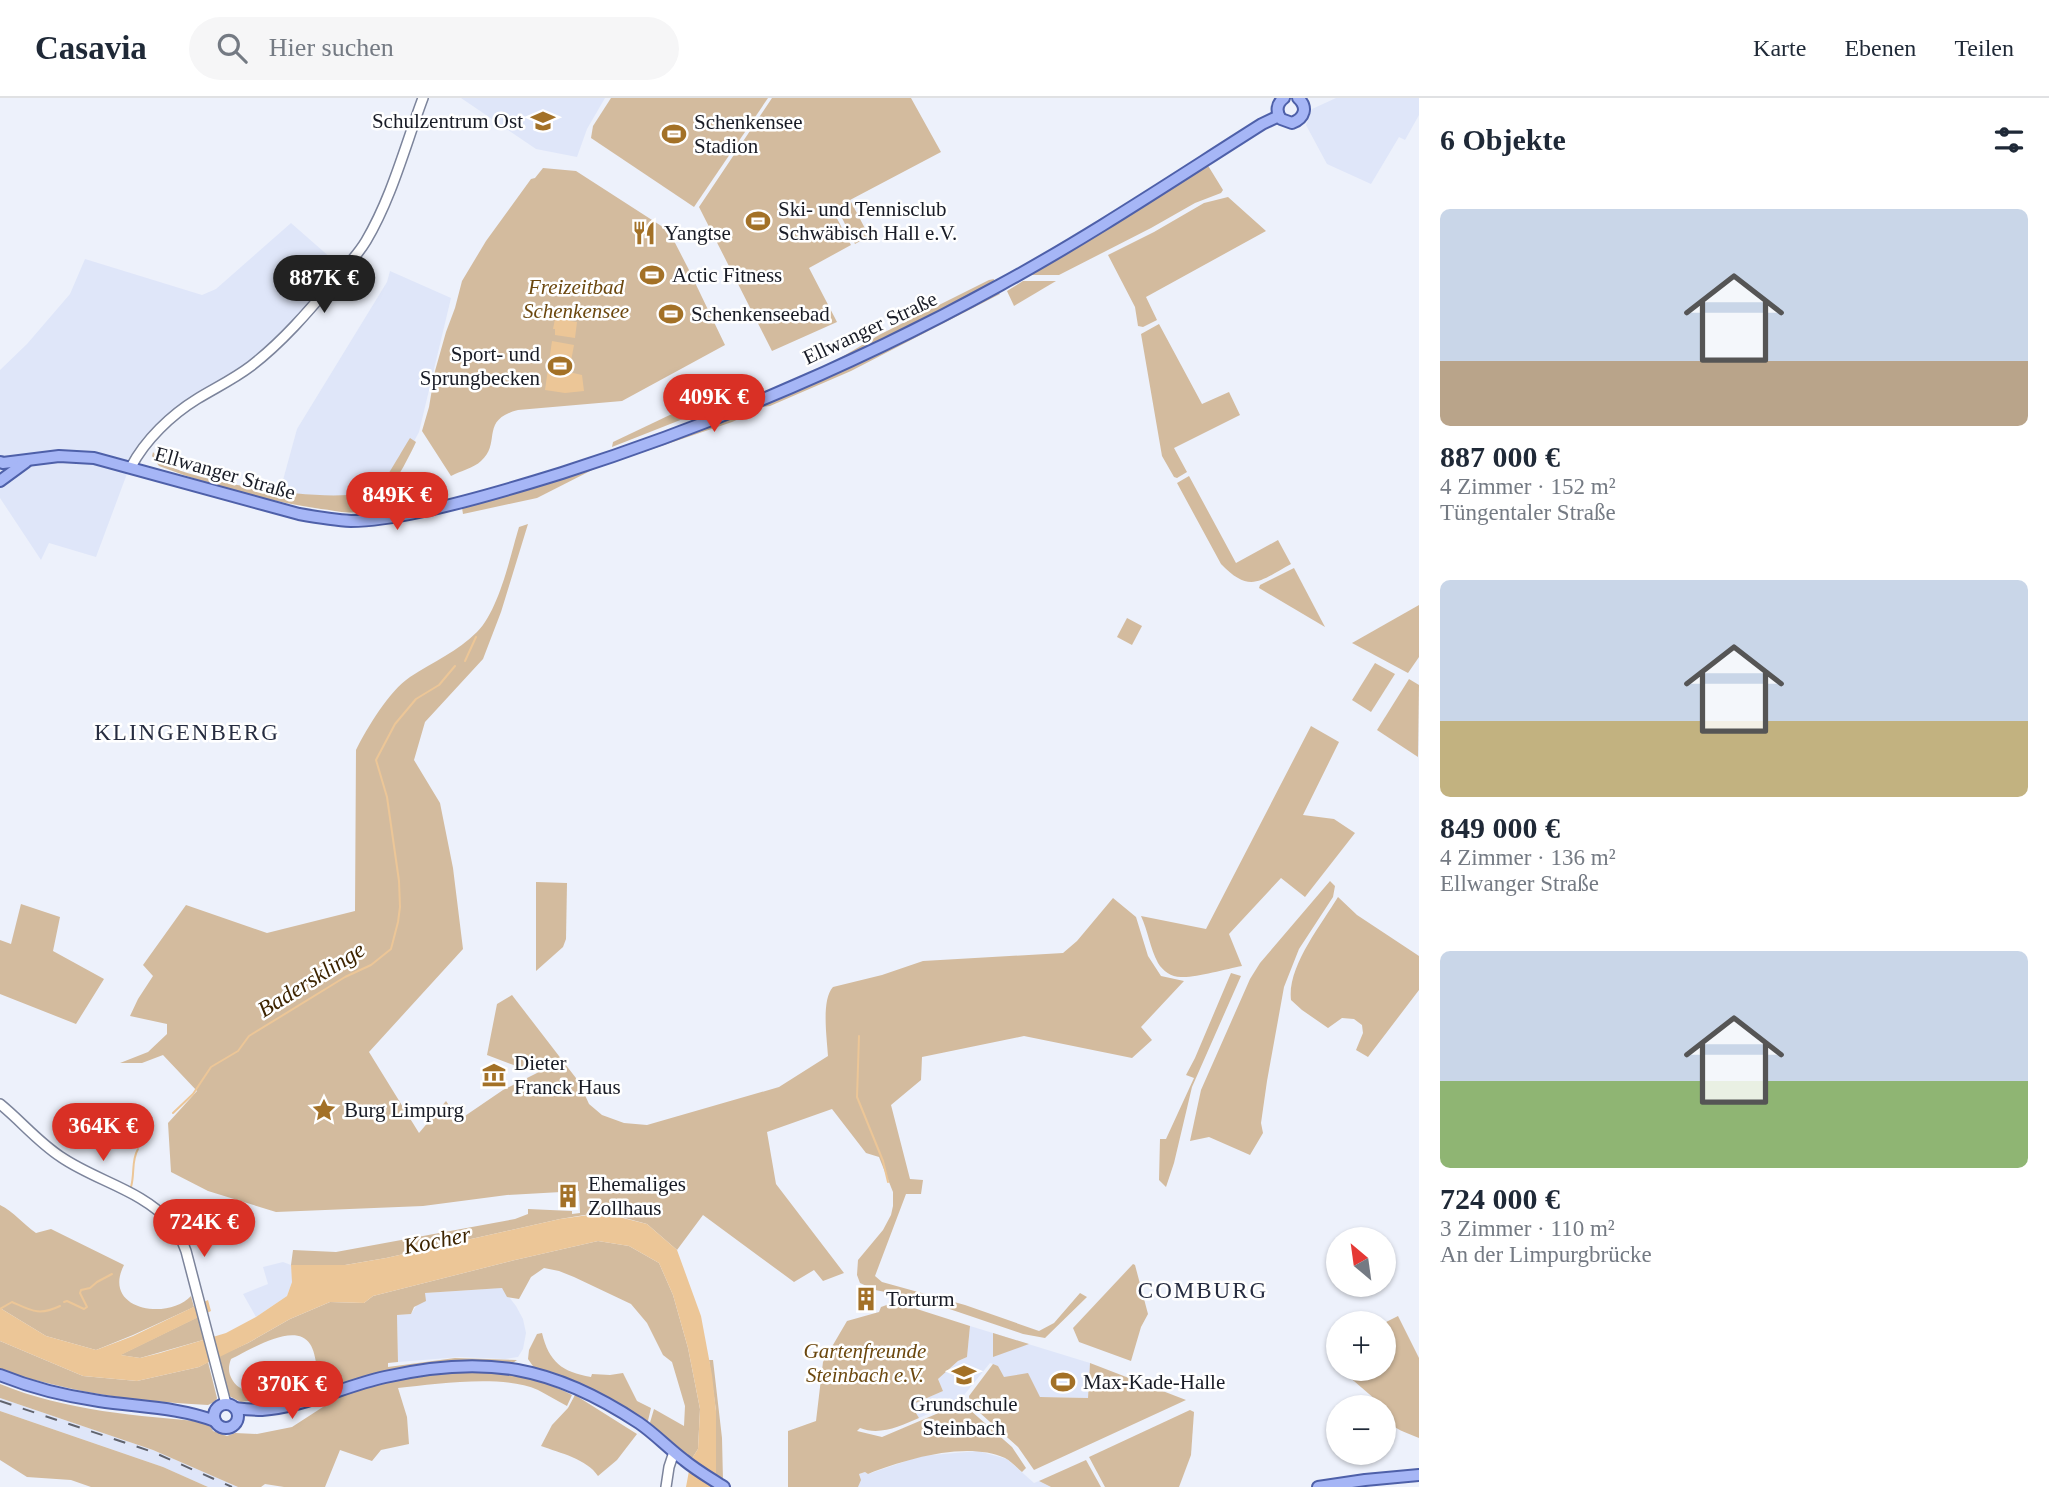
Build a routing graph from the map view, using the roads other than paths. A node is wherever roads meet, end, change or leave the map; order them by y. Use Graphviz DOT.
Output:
graph roads {
  1 [pos="423,98"];
  2 [pos="1283,98"];
  3 [pos="1315,98"];
  4 [pos="1300,100"];
  5 [pos="1279,116"];
  6 [pos="30,460"];
  7 [pos="1,463"];
  8 [pos="131,467"];
  9 [pos="0,481"];
  10 [pos="0,1104"];
  11 [pos="0,1376"];
  12 [pos="226,1407"];
  13 [pos="260,1410"];
  14 [pos="194,1413"];
  15 [pos="238,1420"];
  16 [pos="215,1421"];
  17 [pos="674,1452"];
  18 [pos="1419,1475"];
  19 [pos="666,1487"];
  20 [pos="724,1487"];
  21 [pos="1318,1487"];
  1 -- 8 [label="street"];
  2 -- 5 [label="main road"];
  3 -- 4 [label="main road"];
  4 -- 5 [label="main road, Ellwanger Straße"];
  5 -- 8 [label="main road, Ellwanger Straße"];
  6 -- 7 [label="main road"];
  6 -- 8 [label="main road, Ellwanger Straße"];
  6 -- 9 [label="main road, Ellwanger Straße"];
  10 -- 12 [label="street"];
  11 -- 14 [label="main road"];
  12 -- 13 [label="main road"];
  12 -- 14 [label="main road"];
  12 -- 15 [label="main road"];
  12 -- 16 [label="main road"];
  13 -- 15 [label="main road"];
  13 -- 17 [label="main road"];
  14 -- 16 [label="main road"];
  15 -- 16 [label="main road"];
  17 -- 19 [label="street"];
  17 -- 20 [label="main road"];
  18 -- 21 [label="main road"];
}
